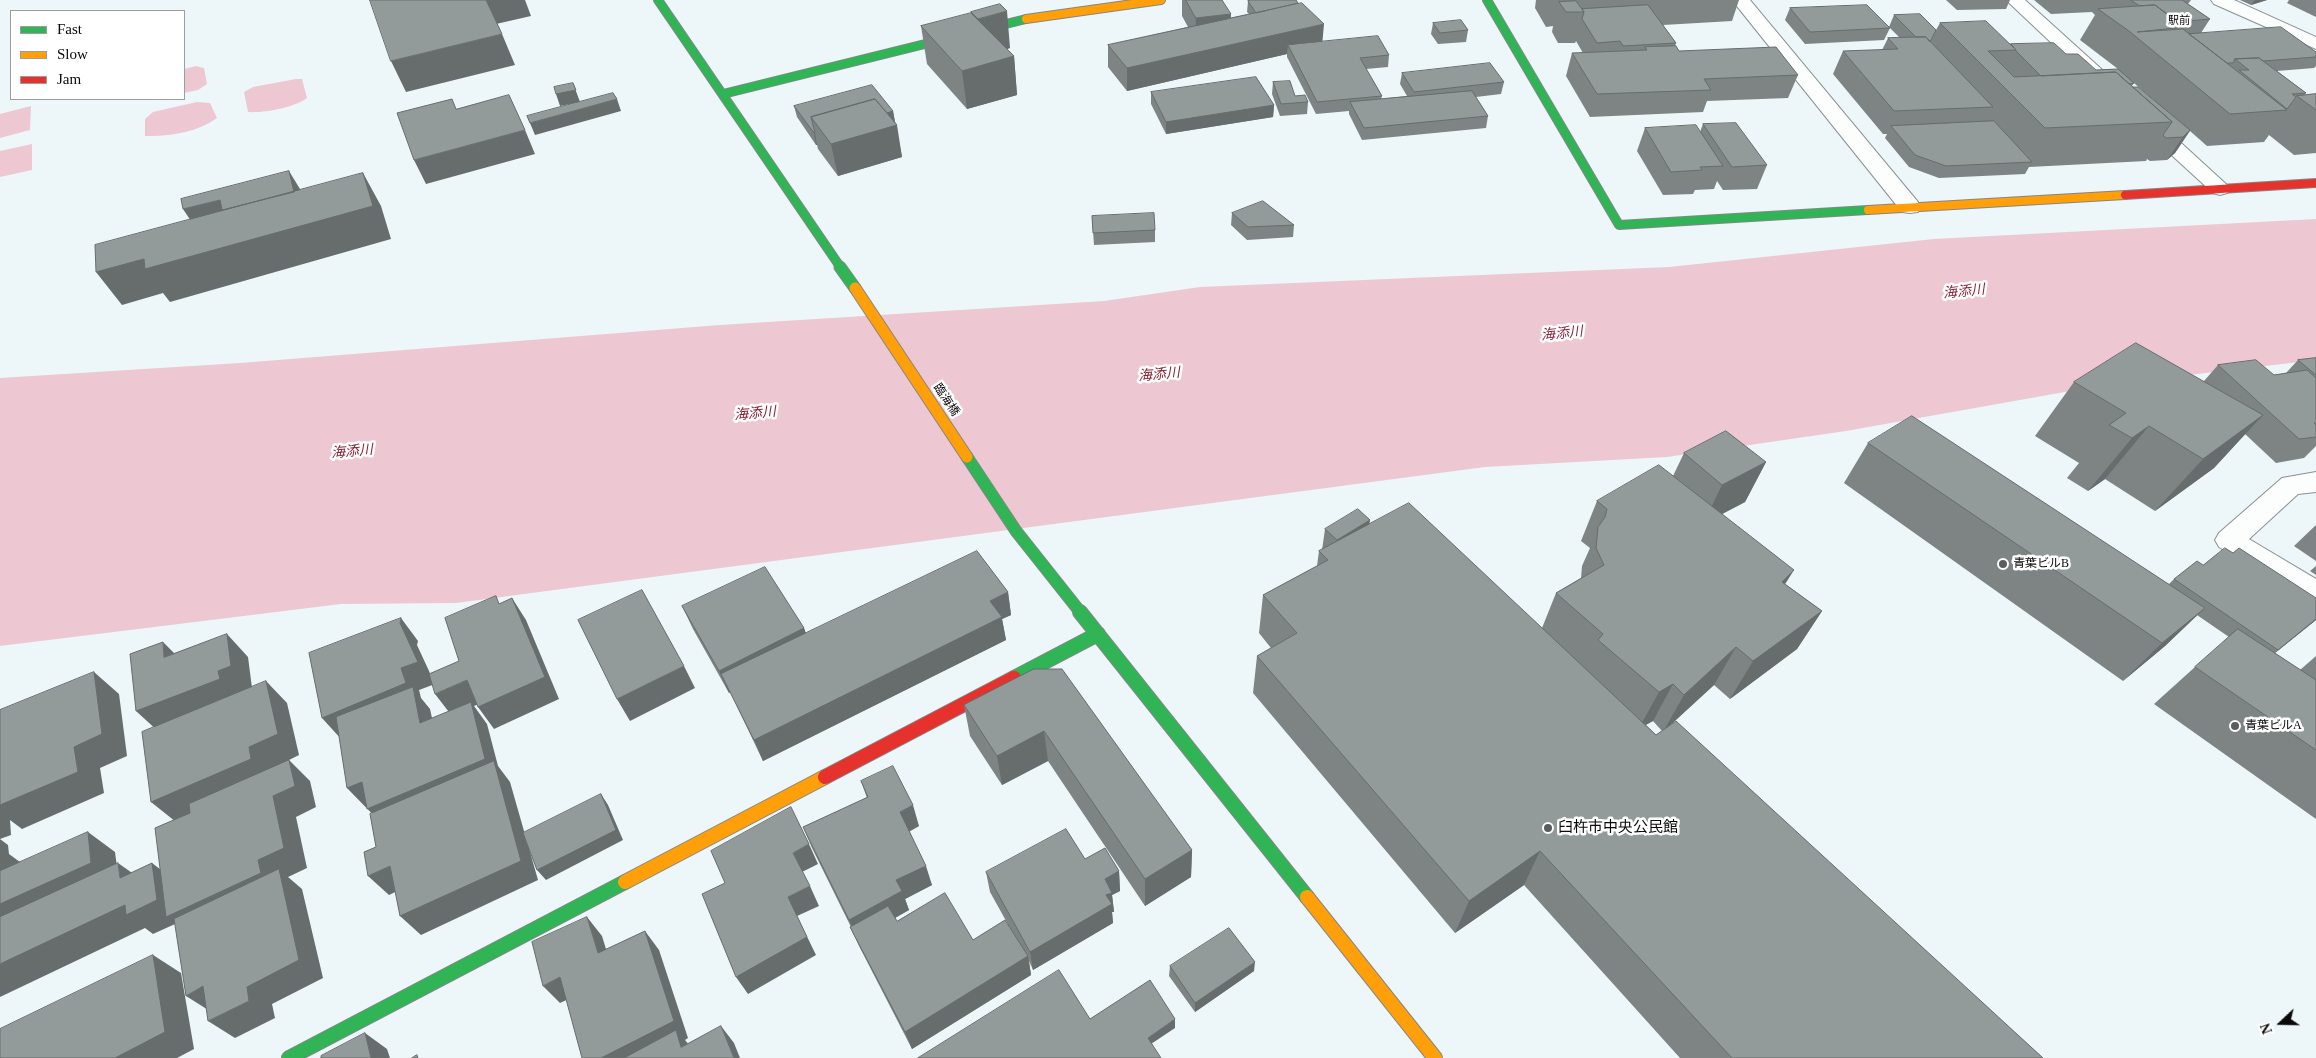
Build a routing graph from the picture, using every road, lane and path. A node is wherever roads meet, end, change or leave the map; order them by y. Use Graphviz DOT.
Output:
graph roads {
  1 [pos="658,0"];
  2 [pos="1161,0"];
  3 [pos="1487,0"];
  4 [pos="1741,0"];
  5 [pos="2015,0"];
  6 [pos="2220,0"];
  7 [pos="2316,44"];
  8 [pos="722,94"];
  9 [pos="2118,94"];
  10 [pos="2132,108"];
  11 [pos="2316,183"];
  12 [pos="2220,189"];
  13 [pos="1910,207"];
  14 [pos="2316,482"];
  15 [pos="2316,593"];
  16 [pos="1098,634"];
  17 [pos="289,1058"];
  18 [pos="1435,1058"];
  1 -- 8 [label="street, 臨海橋"];
  2 -- 8 [label="street"];
  3 -- 13 [label="street"];
  4 -- 13 [label="street"];
  5 -- 9 [label="street"];
  6 -- 7 [label="street"];
  8 -- 16 [label="street, 臨海橋"];
  10 -- 12 [label="street"];
  11 -- 12 [label="street"];
  12 -- 13 [label="street"];
  14 -- 15 [label="street"];
  16 -- 17 [label="street"];
  16 -- 18 [label="street, 臨海橋"];
}
